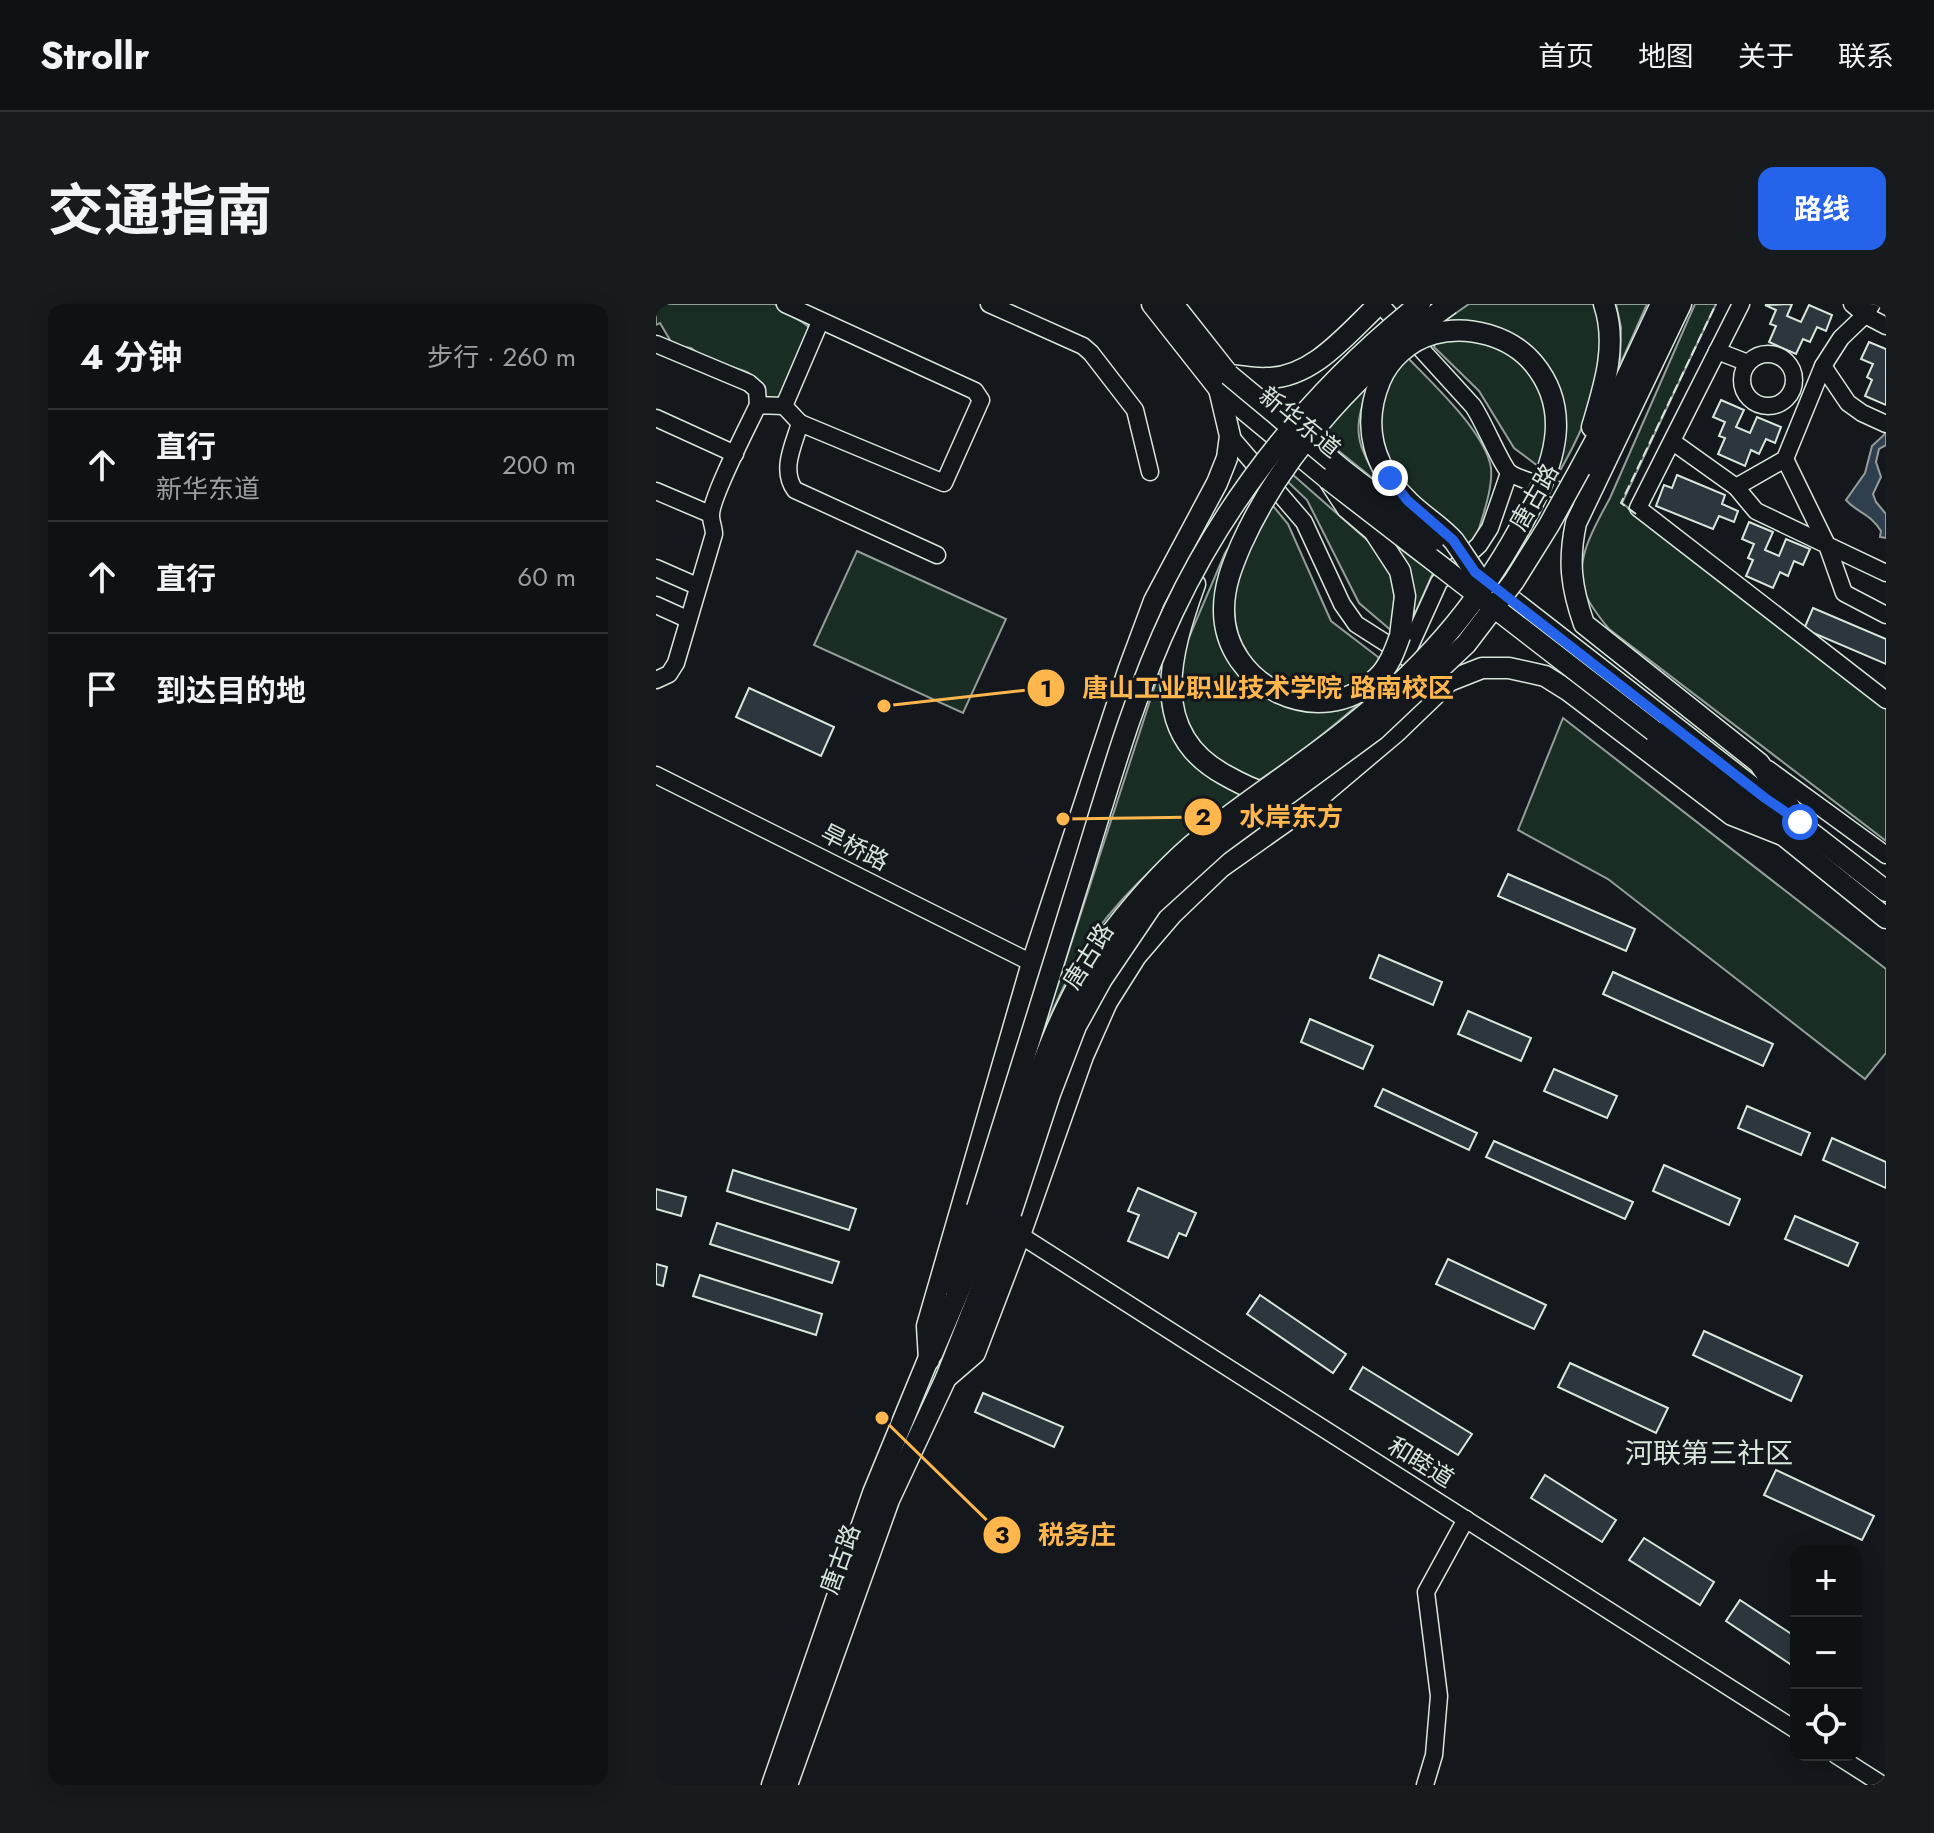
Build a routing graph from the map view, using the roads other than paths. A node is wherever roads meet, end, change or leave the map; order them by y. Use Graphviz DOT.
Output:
graph roads {
  1 [pos="785,304"];
  2 [pos="989,304"];
  3 [pos="1152,304"];
  4 [pos="1173,304"];
  5 [pos="1380,304"];
  6 [pos="1420,304"];
  7 [pos="1450,304"];
  8 [pos="1604,304"];
  9 [pos="1661,304"];
  10 [pos="1681,304"];
  11 [pos="1741,304"];
  12 [pos="1863,308"];
  13 [pos="820,322"];
  14 [pos="1886,326"];
  15 [pos="656,344"];
  16 [pos="1717,351"];
  17 [pos="1748,363"];
  18 [pos="1823,366"];
  19 [pos="1793,372"];
  20 [pos="1224,382"];
  21 [pos="1779,404"];
  22 [pos="758,405"];
  23 [pos="784,406"];
  24 [pos="656,418"];
  25 [pos="1801,419"];
  26 [pos="800,423"];
  27 [pos="1886,424"];
  28 [pos="1230,436"];
  29 [pos="1673,442"];
  30 [pos="735,454"];
  31 [pos="1785,459"];
  32 [pos="1580,469"];
  33 [pos="1150,472"];
  34 [pos="1509,473"];
  35 [pos="1328,479"];
  36 [pos="1736,487"];
  37 [pos="656,491"];
  38 [pos="1589,500"];
  39 [pos="710,514"];
  40 [pos="1827,545"];
  41 [pos="1208,547"];
  42 [pos="937,555"];
  43 [pos="656,568"];
  44 [pos="1475,572"];
  45 [pos="1886,573"];
  46 [pos="697,586"];
  47 [pos="656,605"];
  48 [pos="1886,615"];
  49 [pos="687,619"];
  50 [pos="1405,657"];
  51 [pos="656,680"];
  52 [pos="1449,681"];
  53 [pos="1886,700"];
  54 [pos="1658,724"];
  55 [pos="1759,763"];
  56 [pos="656,775"];
  57 [pos="1313,802"];
  58 [pos="1800,822"];
  59 [pos="1780,834"];
  60 [pos="1886,855"];
  61 [pos="1886,891"];
  62 [pos="1886,918"];
  63 [pos="1032,963"];
  64 [pos="994,1211"];
  65 [pos="1020,1235"];
  66 [pos="929,1360"];
  67 [pos="946,1378"];
  68 [pos="1466,1519"];
  69 [pos="1790,1726"];
  70 [pos="1845,1761"];
  71 [pos="772,1785"];
  72 [pos="787,1785"];
  73 [pos="1425,1785"];
  74 [pos="1883,1785"];
  1 -- 13 [label="street"];
  2 -- 33 [label="street"];
  3 -- 20 [label="main road, 新华东道"];
  4 -- 20 [label="main road, 新华东道"];
  5 -- 20 [label="main road"];
  5 -- 34 [label="street"];
  6 -- 41 [label="main road, 唐古路, bridge"];
  7 -- 35 [label="main road, bridge"];
  8 -- 32 [label="main road"];
  9 -- 32 [label="main road, 唐古路"];
  10 -- 38 [label="main road"];
  11 -- 16 [label="street"];
  12 -- 14 [label="street"];
  12 -- 18 [label="street"];
  13 -- 23 [label="street"];
  13 -- 26 [label="street"];
  15 -- 22 [label="street"];
  16 -- 17 [label="street"];
  16 -- 29 [label="street"];
  17 -- 19 [label="street"];
  17 -- 21 [label="street"];
  18 -- 19 [label="street"];
  18 -- 25 [label="street"];
  18 -- 27 [label="street"];
  19 -- 21 [label="street"];
  20 -- 28 [label="main road"];
  20 -- 35 [label="main road, 新华东道, bridge"];
  20 -- 44 [label="main road, 新华东道, bridge"];
  21 -- 25 [label="street"];
  22 -- 23 [label="street"];
  22 -- 30 [label="street"];
  23 -- 26 [label="street"];
  24 -- 30 [label="street"];
  25 -- 31 [label="street"];
  26 -- 42 [label="street"];
  28 -- 50 [label="street"];
  28 -- 63 [label="main road"];
  29 -- 36 [label="street"];
  29 -- 53 [label="street"];
  30 -- 39 [label="street"];
  31 -- 36 [label="street"];
  31 -- 40 [label="street"];
  32 -- 64 [label="main road, 唐古路, bridge"];
  34 -- 38 [label="street"];
  34 -- 50 [label="street"];
  35 -- 54 [label="main road, 新华东道, bridge"];
  36 -- 40 [label="street"];
  37 -- 39 [label="street"];
  38 -- 55 [label="main road"];
  39 -- 46 [label="street"];
  40 -- 45 [label="street"];
  40 -- 48 [label="street"];
  41 -- 57 [label="main road"];
  41 -- 64 [label="main road, 唐古路, bridge"];
  43 -- 46 [label="street"];
  44 -- 54 [label="main road, 新华东道, bridge"];
  44 -- 64 [label="main road, bridge"];
  46 -- 49 [label="street"];
  47 -- 49 [label="street"];
  49 -- 51 [label="street"];
  50 -- 52 [label="street"];
  52 -- 57 [label="main road"];
  52 -- 59 [label="main road"];
  54 -- 58 [label="main road, 新华东道"];
  54 -- 59 [label="main road, 新华东道"];
  55 -- 58 [label="main road"];
  55 -- 60 [label="street"];
  56 -- 63 [label="street, 旱桥路"];
  57 -- 65 [label="main road"];
  58 -- 61 [label="main road, 新华东道"];
  59 -- 62 [label="main road, 新华东道"];
  63 -- 66 [label="main road"];
  64 -- 66 [label="main road, 唐古路"];
  64 -- 67 [label="main road, 唐古路"];
  65 -- 67 [label="main road"];
  65 -- 68 [label="street, 和睦道"];
  66 -- 71 [label="main road, 唐古路"];
  67 -- 72 [label="main road, 唐古路"];
  68 -- 69 [label="street, 和睦道"];
  68 -- 73 [label="street"];
  70 -- 74 [label="street"];
}
